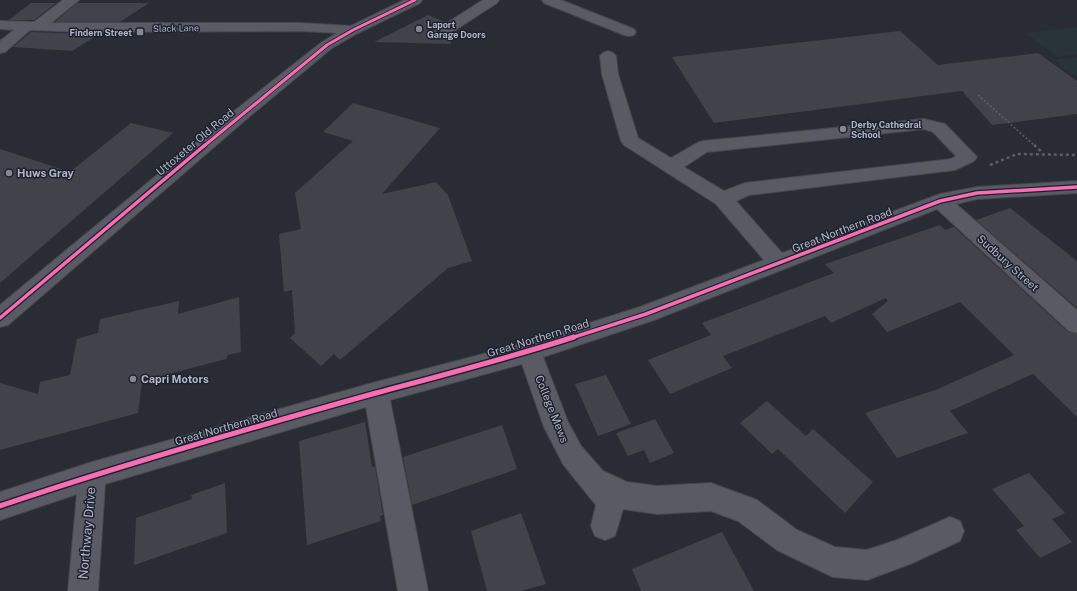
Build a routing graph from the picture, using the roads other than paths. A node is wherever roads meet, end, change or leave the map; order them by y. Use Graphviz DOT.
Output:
graph roads {
  1 [pos="72,0"];
  2 [pos="415,0"];
  3 [pos="492,0"];
  4 [pos="549,0"];
  5 [pos="0,25"];
  6 [pos="32,26"];
  7 [pos="353,30"];
  8 [pos="629,32"];
  9 [pos="438,34"];
  10 [pos="0,49"];
  11 [pos="608,56"];
  12 [pos="672,166"];
  13 [pos="1077,187"];
  14 [pos="723,199"];
  15 [pos="940,201"];
  16 [pos="779,264"];
  17 [pos="0,318"];
  18 [pos="1077,324"];
  19 [pos="529,352"];
  20 [pos="376,393"];
  21 [pos="92,475"];
  22 [pos="595,481"];
  23 [pos="0,506"];
  24 [pos="605,526"];
  25 [pos="950,531"];
  26 [pos="83,591"];
  27 [pos="413,591"];
  1 -- 6 [label="street"];
  2 -- 7 [label="street, Uttoxeter Old Road"];
  3 -- 9 [label="street"];
  4 -- 8 [label="street"];
  5 -- 6 [label="street, Slack Lane"];
  6 -- 7 [label="street, Slack Lane"];
  6 -- 10 [label="street"];
  7 -- 17 [label="street, Uttoxeter Old Road"];
  11 -- 12 [label="street"];
  12 -- 14 [label="street"];
  12 -- 14 [label="street"];
  13 -- 15 [label="street, Great Northern Road"];
  14 -- 16 [label="street"];
  15 -- 16 [label="street, Great Northern Road"];
  15 -- 18 [label="street, Sudbury Street"];
  16 -- 19 [label="street, Great Northern Road"];
  19 -- 20 [label="street, Great Northern Road"];
  19 -- 22 [label="street, College Mews"];
  20 -- 21 [label="street, Great Northern Road"];
  20 -- 27 [label="street"];
  21 -- 23 [label="street, Great Northern Road"];
  21 -- 26 [label="street, Northway Drive"];
  22 -- 24 [label="street, College Mews"];
  22 -- 25 [label="street, College Mews"];
}
